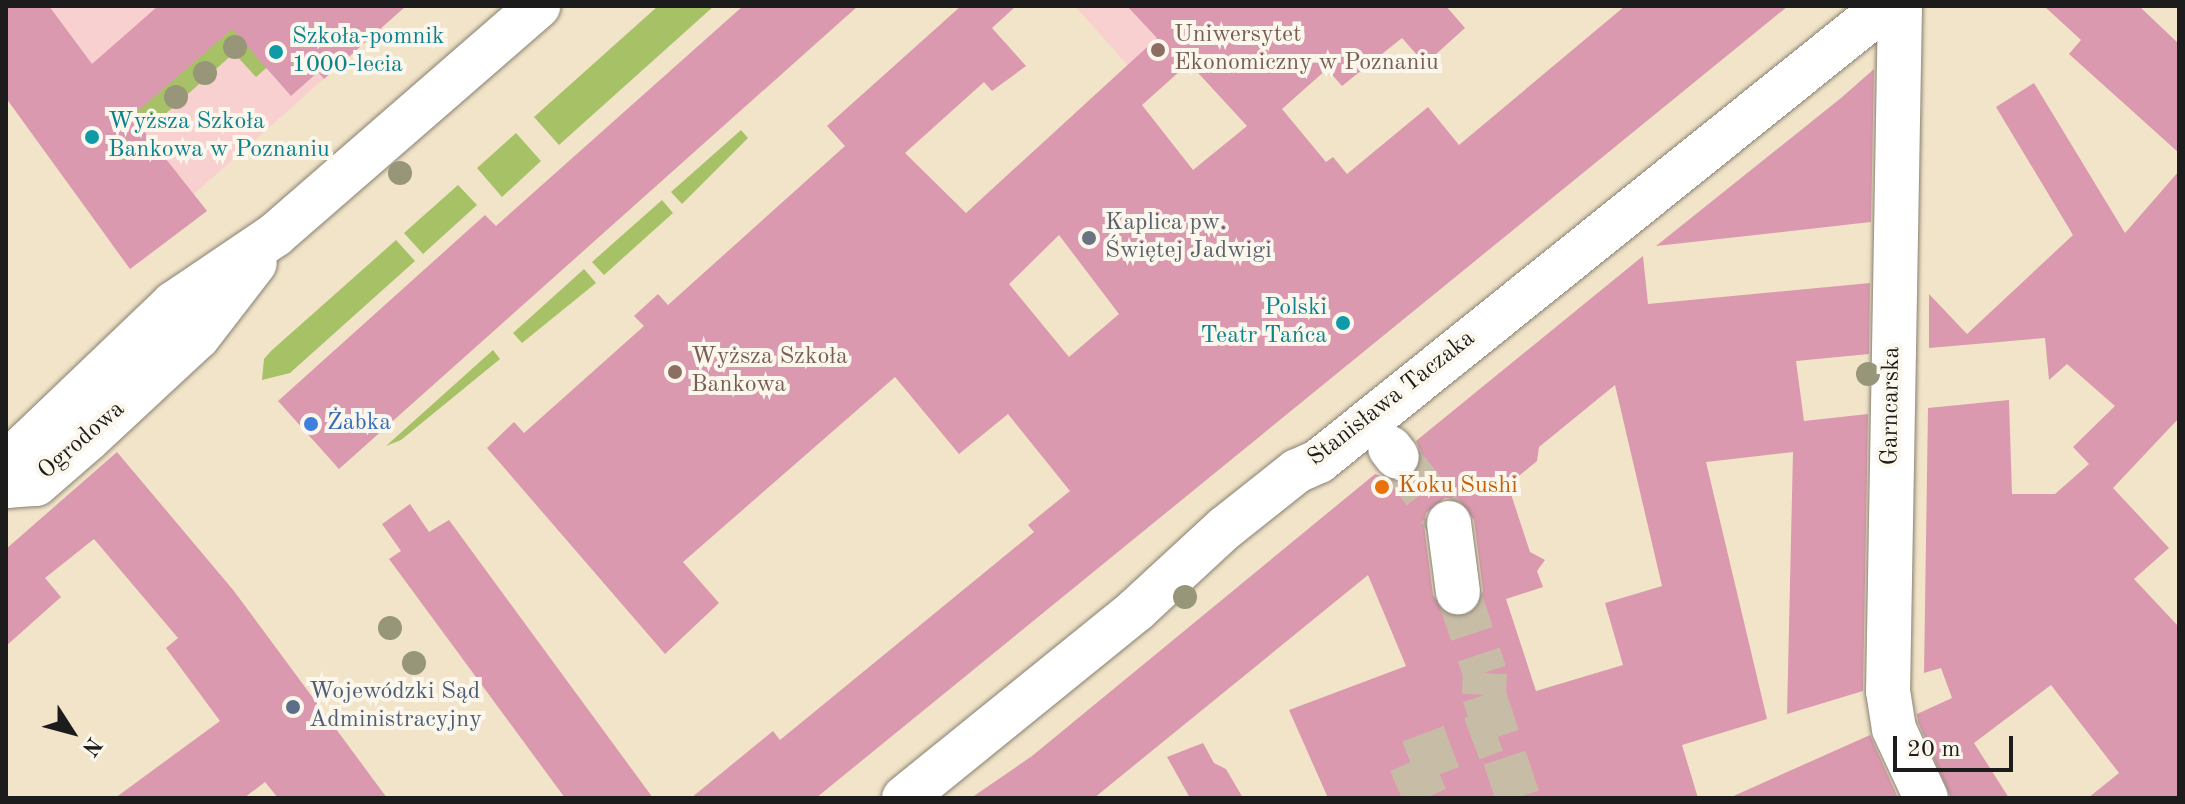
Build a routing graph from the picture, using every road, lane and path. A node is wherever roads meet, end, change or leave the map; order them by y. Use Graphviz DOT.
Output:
graph roads {
  1 [pos="538,6"];
  2 [pos="1886,6"];
  3 [pos="1900,6"];
  4 [pos="6,486"];
  5 [pos="1449,523"];
  6 [pos="1458,592"];
  7 [pos="904,798"];
  8 [pos="1926,798"];
  1 -- 4 [label="street, Ogrodowa"];
  2 -- 7 [label="street, Stanisława Taczaka"];
  3 -- 8 [label="street, Garncarska"];
  5 -- 6 [label="street"];
}
